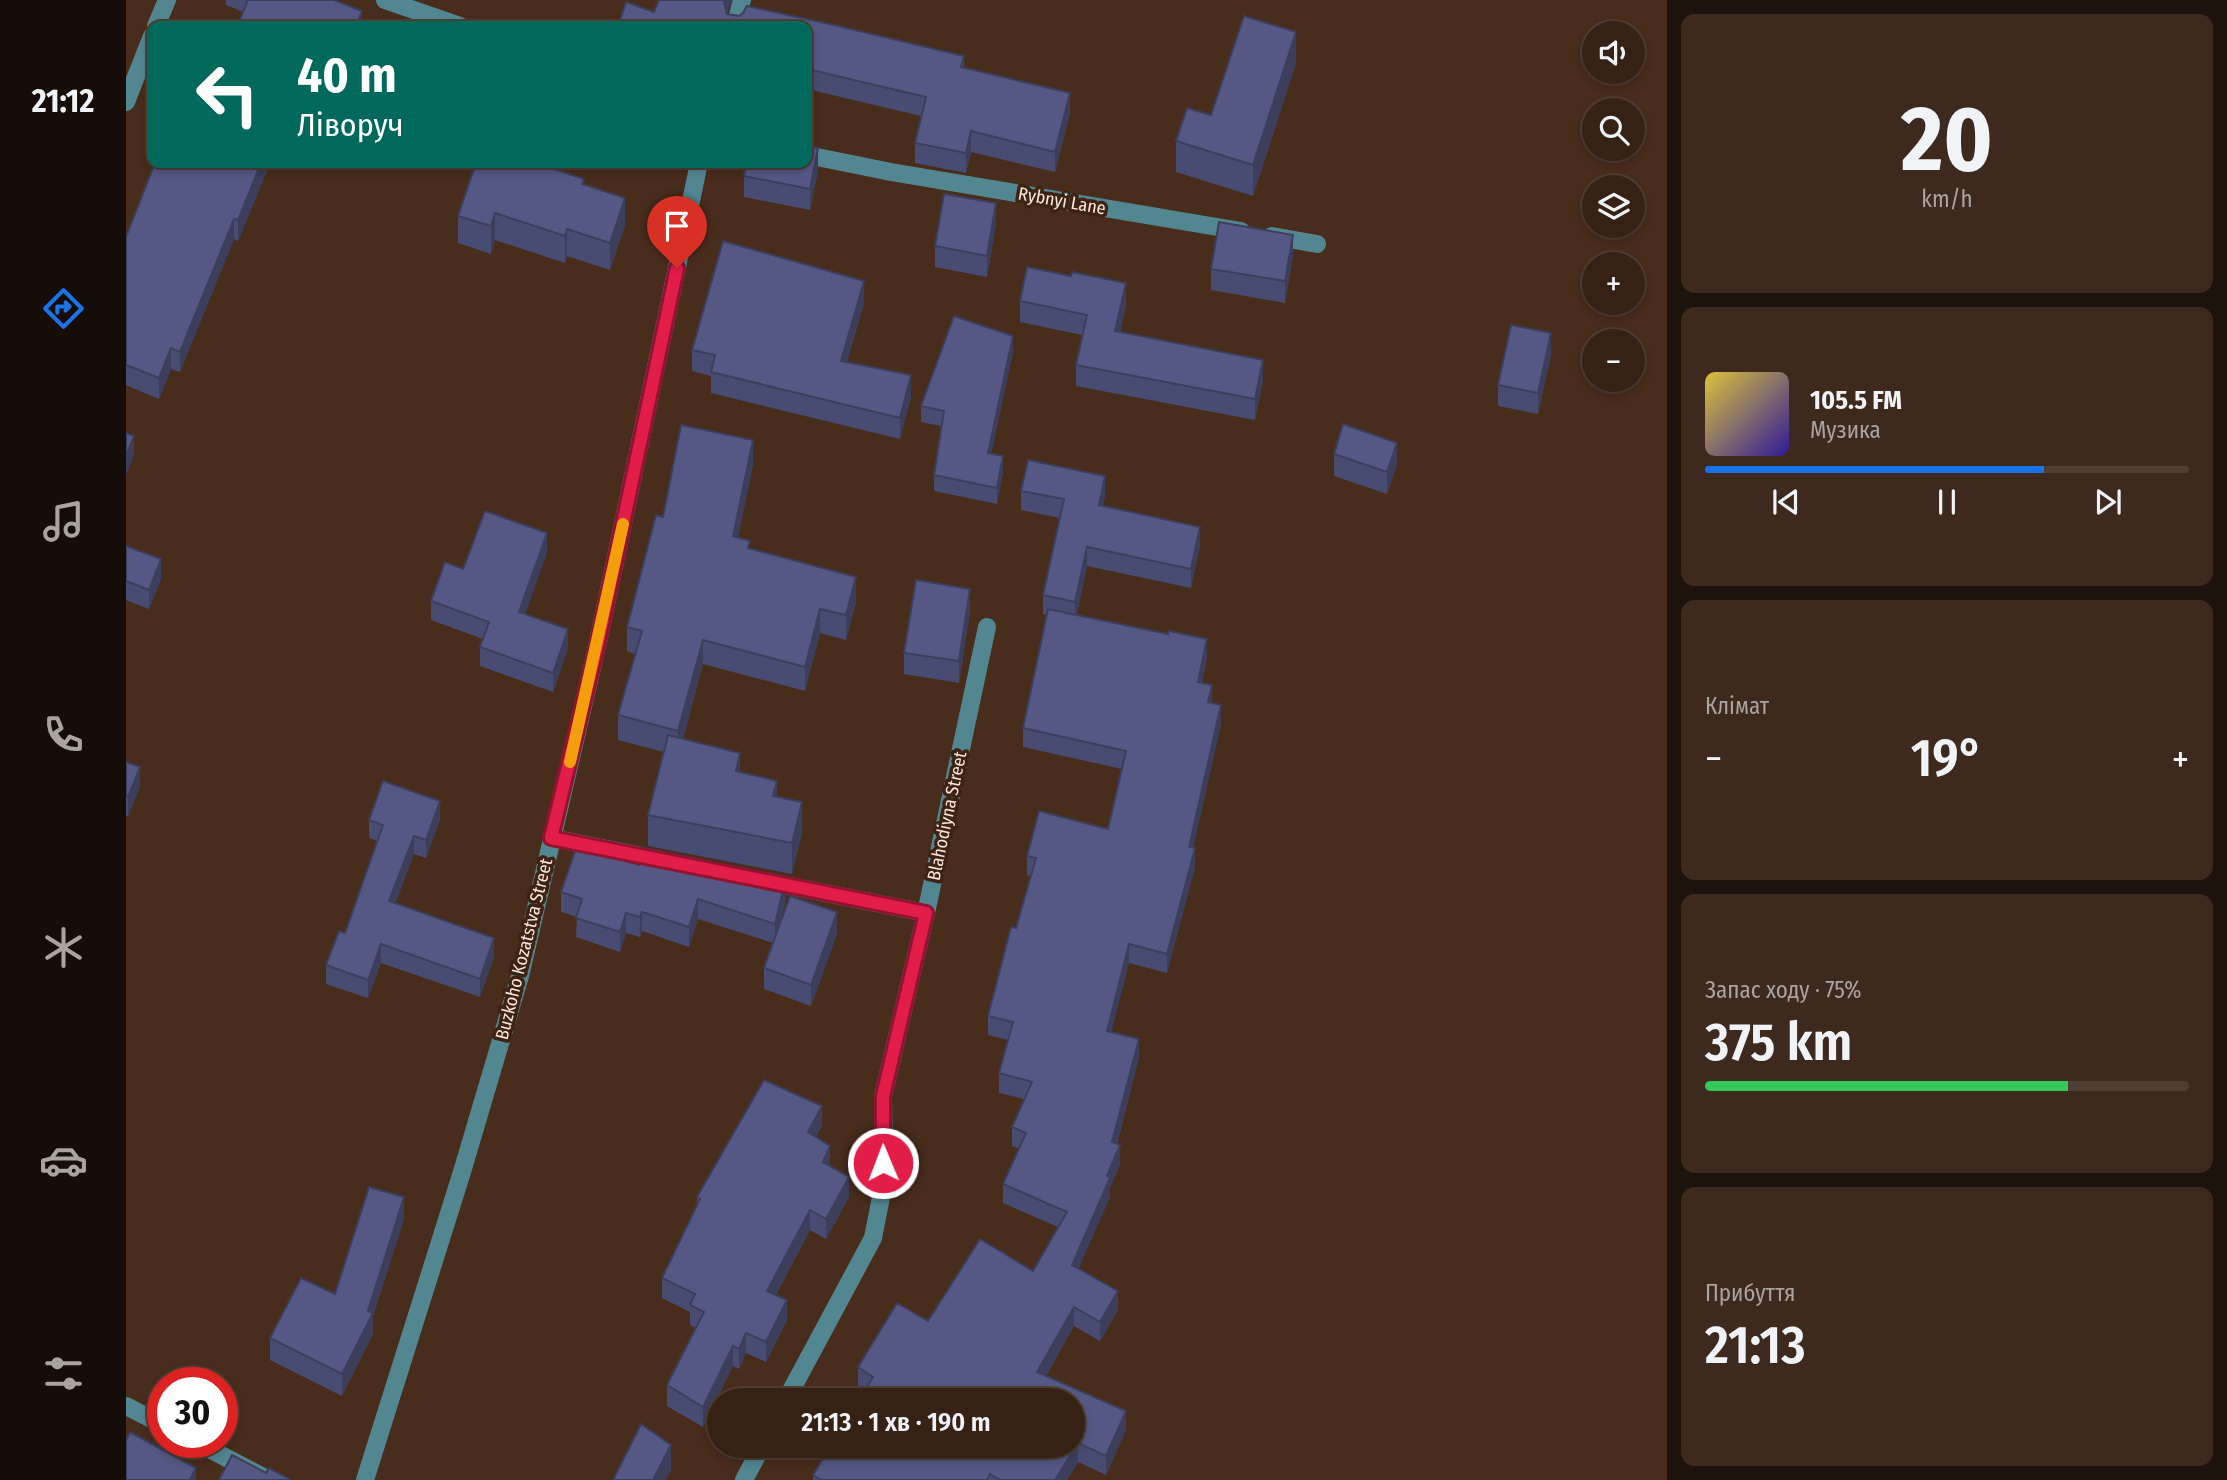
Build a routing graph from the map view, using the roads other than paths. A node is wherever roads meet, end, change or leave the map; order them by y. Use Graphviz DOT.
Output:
graph roads {
  1 [pos="167,0"];
  2 [pos="385,0"];
  3 [pos="742,0"];
  4 [pos="158,21"];
  5 [pos="446,21"];
  6 [pos="736,21"];
  7 [pos="147,49"];
  8 [pos="126,102"];
  9 [pos="812,156"];
  10 [pos="698,168"];
  11 [pos="1317,244"];
  12 [pos="987,627"];
  13 [pos="551,838"];
  14 [pos="685,865"];
  15 [pos="752,878"];
  16 [pos="926,913"];
  17 [pos="792,1388"];
  18 [pos="126,1406"];
  19 [pos="147,1417"];
  20 [pos="227,1458"];
  21 [pos="756,1458"];
  22 [pos="269,1480"];
  23 [pos="365,1480"];
  24 [pos="744,1480"];
  1 -- 4 [label="street"];
  2 -- 5 [label="street"];
  3 -- 6 [label="street"];
  7 -- 8 [label="street"];
  9 -- 11 [label="street, Rybnyi Lane"];
  10 -- 13 [label="street, Buzkoho Kozatstva Street"];
  12 -- 16 [label="street, Blahodiyna Street"];
  13 -- 14 [label="street"];
  13 -- 23 [label="street, Buzkoho Kozatstva Street"];
  15 -- 16 [label="street"];
  16 -- 17 [label="street, Blahodiyna Street"];
  18 -- 19 [label="street"];
  20 -- 22 [label="street"];
  21 -- 24 [label="street"];
}
